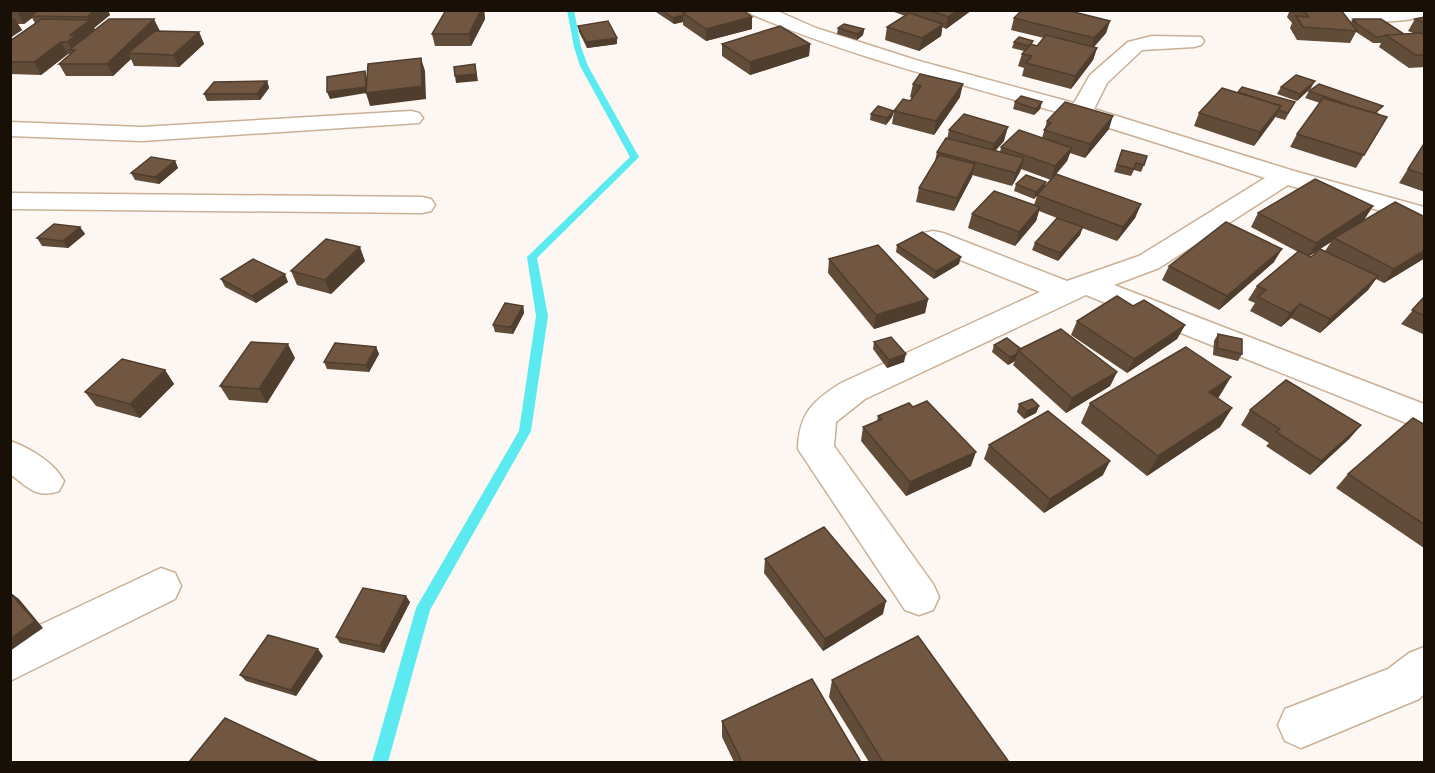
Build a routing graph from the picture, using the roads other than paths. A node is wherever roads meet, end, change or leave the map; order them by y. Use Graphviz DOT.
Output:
graph roads {
  1 [pos="792,10"];
  2 [pos="1333,10"];
  3 [pos="1424,12"];
  4 [pos="764,14"];
  5 [pos="1194,41"];
  6 [pos="1081,112"];
  7 [pos="411,118"];
  8 [pos="10,129"];
  9 [pos="1285,177"];
  10 [pos="10,201"];
  11 [pos="422,205"];
  12 [pos="1425,215"];
  13 [pos="933,239"];
  14 [pos="1078,289"];
  15 [pos="1425,417"];
  16 [pos="10,455"];
  17 [pos="46,481"];
  18 [pos="161,586"];
  19 [pos="919,597"];
  20 [pos="10,661"];
  21 [pos="1425,668"];
  22 [pos="1301,724"];
  1 -- 4 [label="street"];
  2 -- 3 [label="street"];
  4 -- 6 [label="street"];
  5 -- 6 [label="street"];
  6 -- 9 [label="street"];
  7 -- 8 [label="street"];
  9 -- 12 [label="street"];
  9 -- 14 [label="street"];
  10 -- 11 [label="street"];
  13 -- 14 [label="street"];
  14 -- 15 [label="street"];
  14 -- 19 [label="street"];
  16 -- 17 [label="street"];
  18 -- 20 [label="street"];
  21 -- 22 [label="street"];
}
